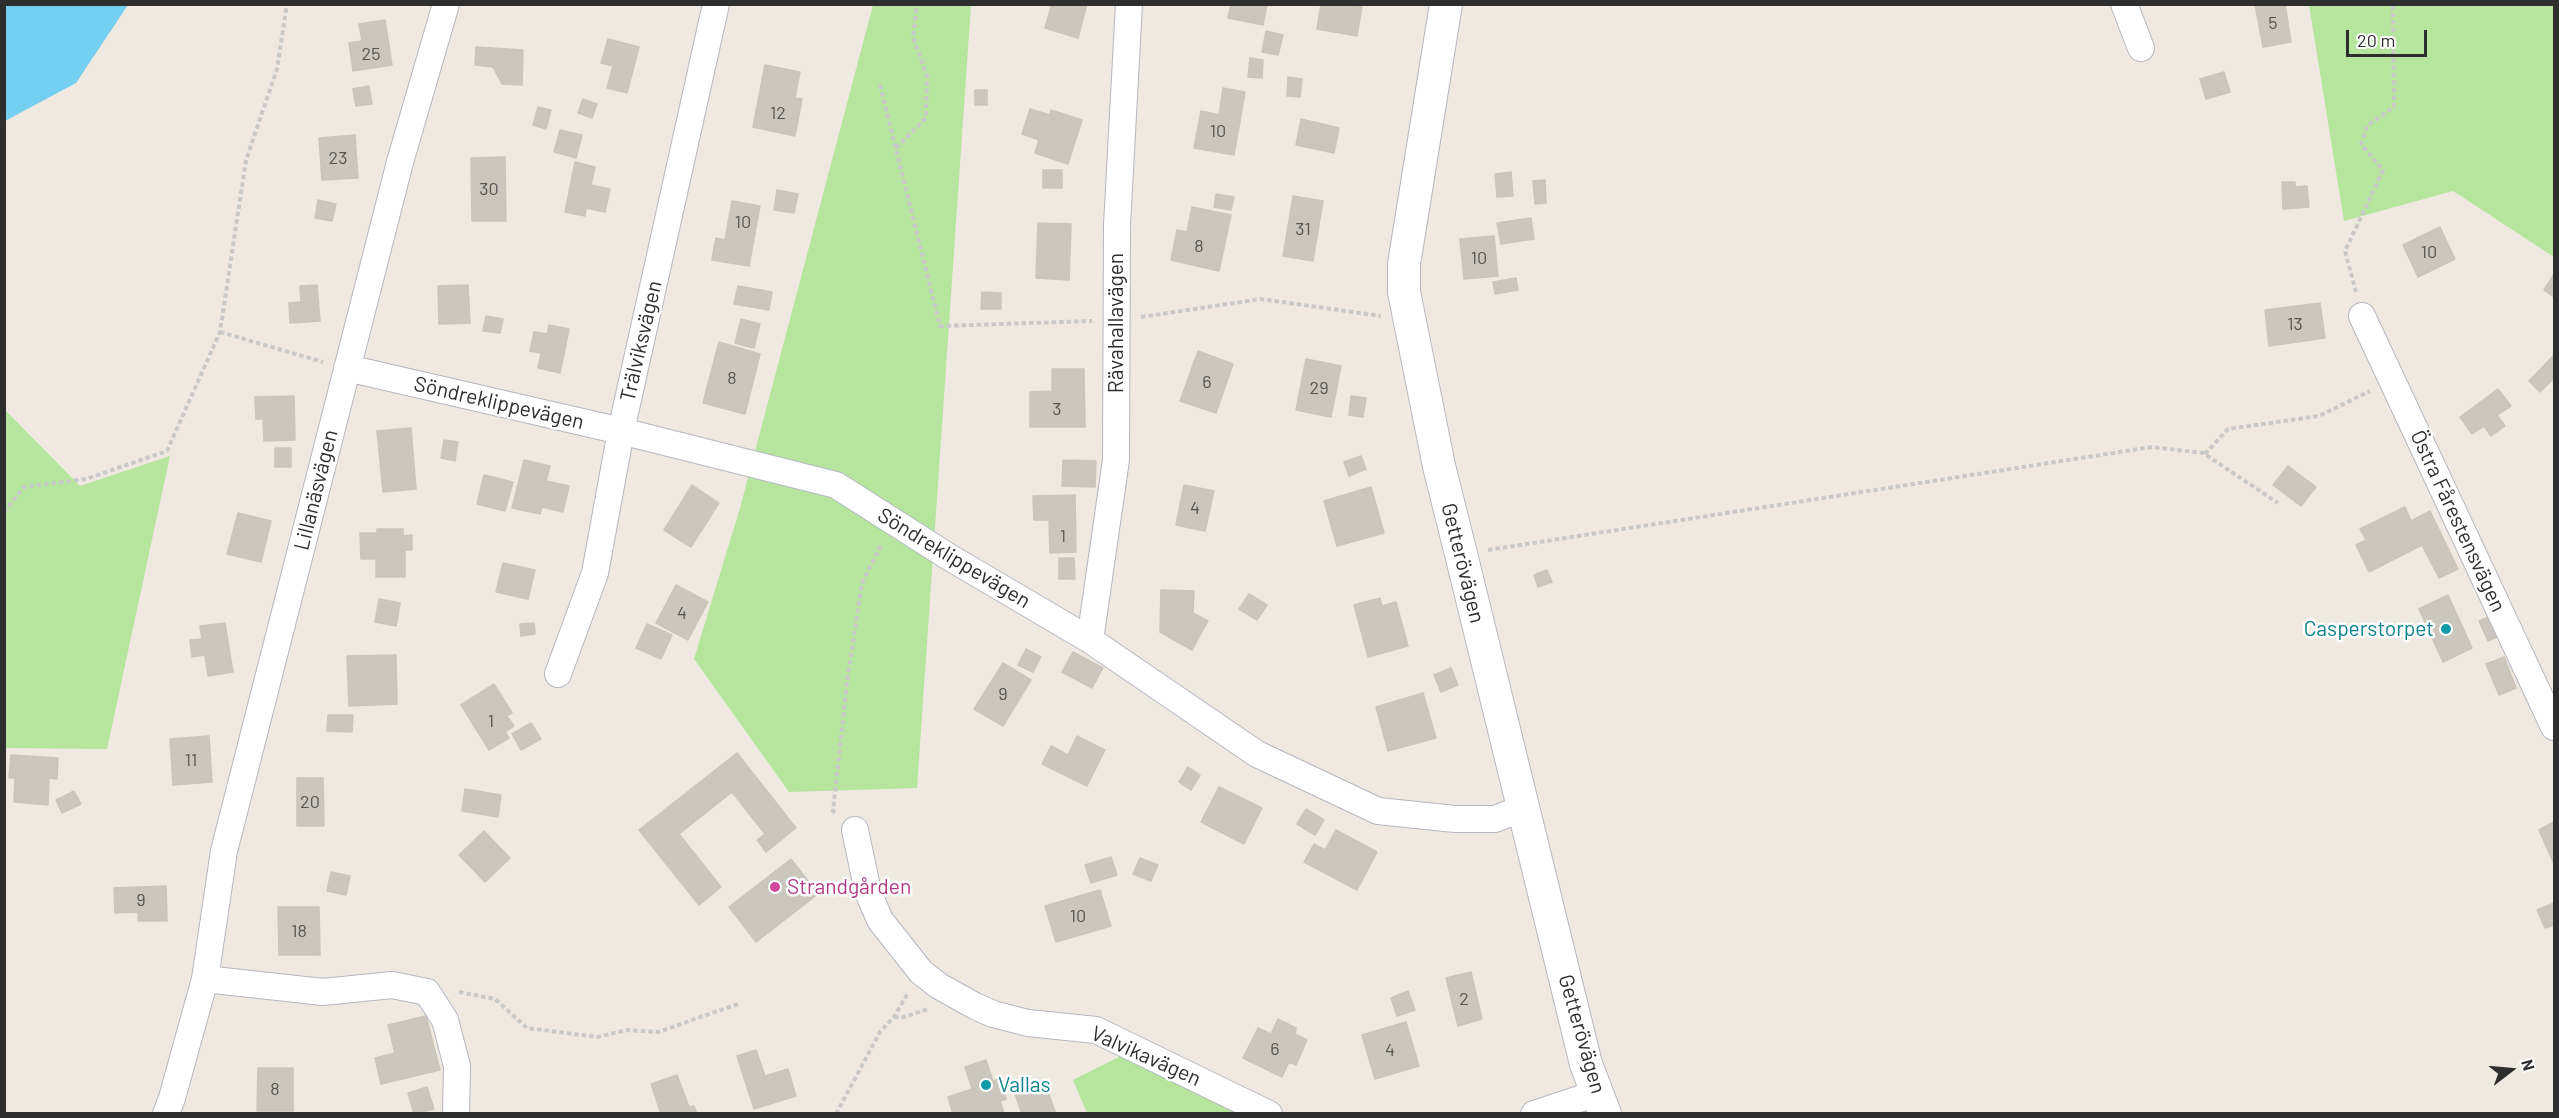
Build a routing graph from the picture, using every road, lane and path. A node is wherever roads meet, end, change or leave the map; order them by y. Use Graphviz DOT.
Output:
graph roads {
  1 [pos="287,4"];
  2 [pos="446,4"];
  3 [pos="716,4"];
  4 [pos="917,4"];
  5 [pos="1129,4"];
  6 [pos="1446,4"];
  7 [pos="2124,4"];
  8 [pos="2393,4"];
  9 [pos="2141,48"];
  10 [pos="880,85"];
  11 [pos="896,148"];
  12 [pos="2362,316"];
  13 [pos="1408,320"];
  14 [pos="1116,321"];
  15 [pos="219,332"];
  16 [pos="347,368"];
  17 [pos="2392,381"];
  18 [pos="621,431"];
  19 [pos="2205,454"];
  20 [pos="2278,503"];
  21 [pos="4,512"];
  22 [pos="893,521"];
  23 [pos="1461,554"];
  24 [pos="1090,640"];
  25 [pos="558,674"];
  26 [pos="2554,727"];
  27 [pos="1523,808"];
  28 [pos="855,830"];
  29 [pos="921,972"];
  30 [pos="205,979"];
  31 [pos="429,994"];
  32 [pos="738,1004"];
  33 [pos="1601,1103"];
  34 [pos="166,1113"];
  35 [pos="456,1113"];
  36 [pos="836,1113"];
  37 [pos="1269,1113"];
  38 [pos="1534,1113"];
  1 -- 15 [label="path"];
  2 -- 16 [label="street, Lillanäsvägen"];
  3 -- 18 [label="street, Trälviksvägen"];
  4 -- 11 [label="path"];
  5 -- 14 [label="street, Rävahallavägen"];
  6 -- 13 [label="street, Getterövägen"];
  7 -- 9 [label="street"];
  8 -- 12 [label="path"];
  10 -- 11 [label="path"];
  11 -- 14 [label="path"];
  12 -- 17 [label="street, Östra Fårestensvägen"];
  13 -- 14 [label="path"];
  13 -- 23 [label="street, Getterövägen"];
  14 -- 24 [label="street, Rävahallavägen"];
  15 -- 16 [label="path"];
  15 -- 21 [label="path"];
  16 -- 18 [label="street, Söndreklippevägen"];
  16 -- 30 [label="street, Lillanäsvägen"];
  17 -- 19 [label="path"];
  17 -- 26 [label="street, Östra Fårestensvägen"];
  18 -- 22 [label="street, Söndreklippevägen"];
  18 -- 25 [label="street, Trälviksvägen"];
  19 -- 20 [label="path"];
  19 -- 23 [label="path"];
  22 -- 24 [label="street, Söndreklippevägen"];
  22 -- 28 [label="path"];
  23 -- 27 [label="street, Getterövägen"];
  24 -- 27 [label="street, Söndreklippevägen"];
  27 -- 33 [label="street, Getterövägen"];
  28 -- 29 [label="street, Valvikavägen"];
  29 -- 36 [label="path"];
  29 -- 37 [label="street, Valvikavägen"];
  30 -- 31 [label="street"];
  30 -- 34 [label="street, Lillanäsvägen"];
  31 -- 32 [label="path"];
  31 -- 35 [label="street"];
  33 -- 38 [label="street"];
}
